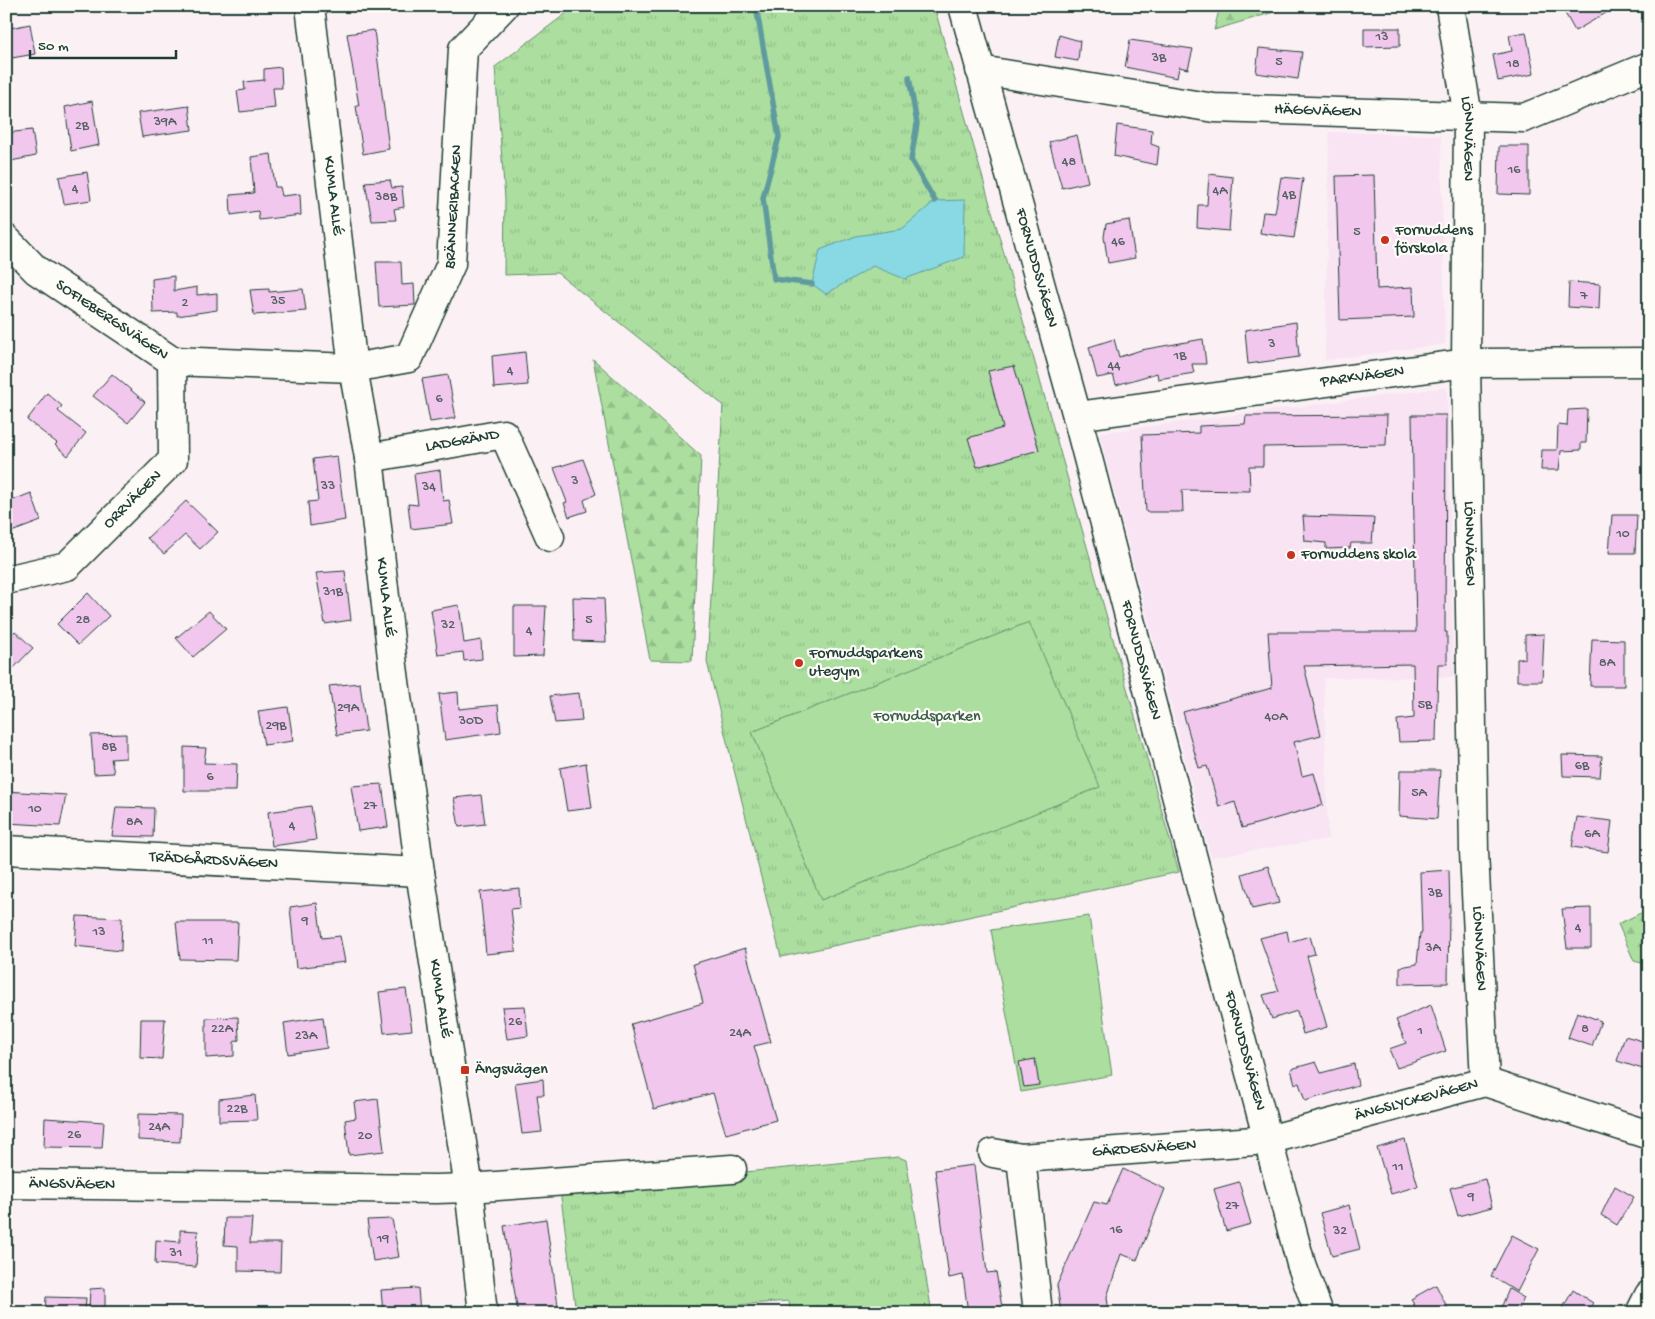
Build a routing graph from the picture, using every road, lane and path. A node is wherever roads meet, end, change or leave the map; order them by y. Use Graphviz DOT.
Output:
graph roads {
  1 [pos="310,6"];
  2 [pos="504,6"];
  3 [pos="963,6"];
  4 [pos="1450,6"];
  5 [pos="1649,66"];
  6 [pos="980,70"];
  7 [pos="1468,117"];
  8 [pos="6,240"];
  9 [pos="172,361"];
  10 [pos="1649,362"];
  11 [pos="1466,363"];
  12 [pos="353,368"];
  13 [pos="1077,416"];
  14 [pos="370,458"];
  15 [pos="550,537"];
  16 [pos="6,580"];
  17 [pos="6,850"];
  18 [pos="420,872"];
  19 [pos="1485,1082"];
  20 [pos="1649,1135"];
  21 [pos="1268,1140"];
  22 [pos="993,1153"];
  23 [pos="1021,1158"];
  24 [pos="732,1169"];
  25 [pos="6,1184"];
  26 [pos="469,1188"];
  27 [pos="1649,1295"];
  28 [pos="483,1313"];
  29 [pos="1038,1313"];
  30 [pos="1319,1313"];
  31 [pos="1640,1313"];
  1 -- 12 [label="street, KUMLA ALLÉ"];
  2 -- 12 [label="street, BRÄNNERIBACKEN"];
  3 -- 6 [label="street, FORNUDDSVÄGEN"];
  4 -- 7 [label="street, LÖNNVÄGEN"];
  5 -- 7 [label="street, HÄGGVÄGEN"];
  6 -- 7 [label="street, HÄGGVÄGEN"];
  6 -- 13 [label="street, FORNUDDSVÄGEN"];
  7 -- 11 [label="street, LÖNNVÄGEN"];
  8 -- 9 [label="street, SOFIEBERGSVÄGEN"];
  9 -- 12 [label="street, SOFIEBERGSVÄGEN"];
  9 -- 16 [label="street, ORRVÄGEN"];
  10 -- 11 [label="street, PARKVÄGEN"];
  11 -- 13 [label="street, PARKVÄGEN"];
  11 -- 19 [label="street, LÖNNVÄGEN"];
  12 -- 14 [label="street, KUMLA ALLÉ"];
  13 -- 21 [label="street, FORNUDDSVÄGEN"];
  14 -- 15 [label="street, LADGRÄND"];
  14 -- 18 [label="street, KUMLA ALLÉ"];
  17 -- 18 [label="street, TRÄDGÅRDSVÄGEN"];
  18 -- 26 [label="street, KUMLA ALLÉ"];
  19 -- 20 [label="street, ÄNGSLYCKEVÄGEN"];
  19 -- 21 [label="street, ÄNGSLYCKEVÄGEN"];
  21 -- 23 [label="street, GÄRDESVÄGEN"];
  21 -- 30 [label="street, FORNUDDSVÄGEN"];
  22 -- 23 [label="street, GÄRDESVÄGEN"];
  23 -- 29 [label="street"];
  24 -- 26 [label="street"];
  25 -- 26 [label="street, ÄNGSVÄGEN"];
  26 -- 28 [label="street, KUMLA ALLÉ"];
  27 -- 31 [label="street"];
}
